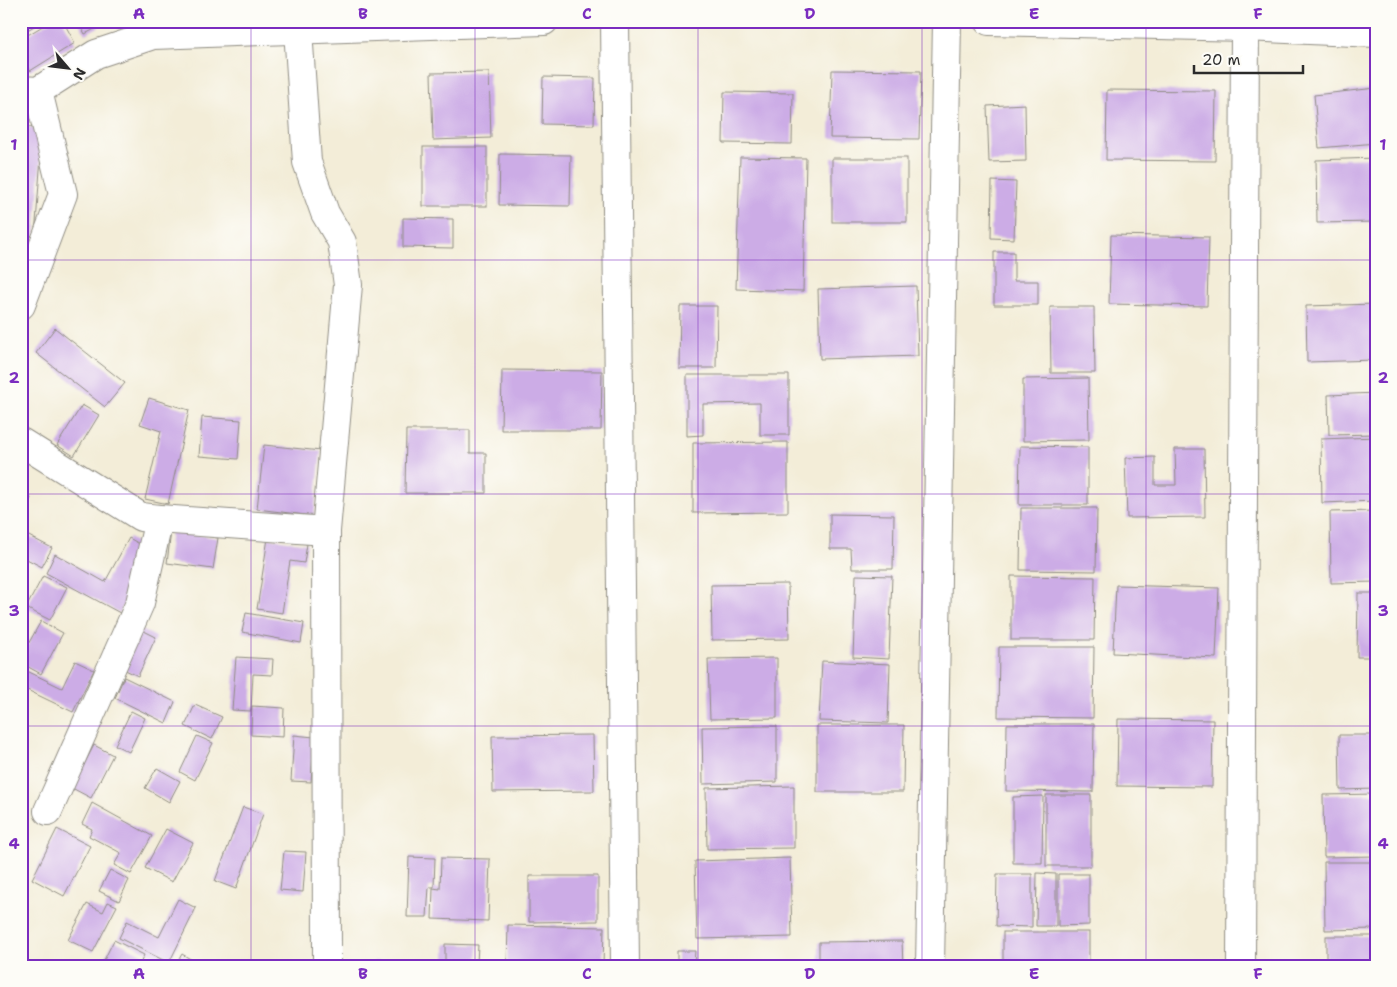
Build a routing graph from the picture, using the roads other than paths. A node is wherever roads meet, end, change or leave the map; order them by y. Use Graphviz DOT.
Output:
graph roads {
  1 [pos="544,21"];
  2 [pos="615,21"];
  3 [pos="947,21"];
  4 [pos="989,21"];
  5 [pos="1245,24"];
  6 [pos="298,30"];
  7 [pos="1376,33"];
  8 [pos="30,91"];
  9 [pos="21,305"];
  10 [pos="21,442"];
  11 [pos="159,519"];
  12 [pos="326,531"];
  13 [pos="48,811"];
  14 [pos="327,966"];
  15 [pos="625,966"];
  16 [pos="930,966"];
  17 [pos="1241,966"];
  1 -- 6 [label="street"];
  2 -- 15 [label="street"];
  3 -- 16 [label="street"];
  4 -- 5 [label="street"];
  5 -- 7 [label="street"];
  5 -- 17 [label="street"];
  6 -- 8 [label="street"];
  6 -- 12 [label="street"];
  8 -- 9 [label="street"];
  10 -- 11 [label="street"];
  11 -- 12 [label="street"];
  11 -- 13 [label="street"];
  12 -- 14 [label="street"];
}
